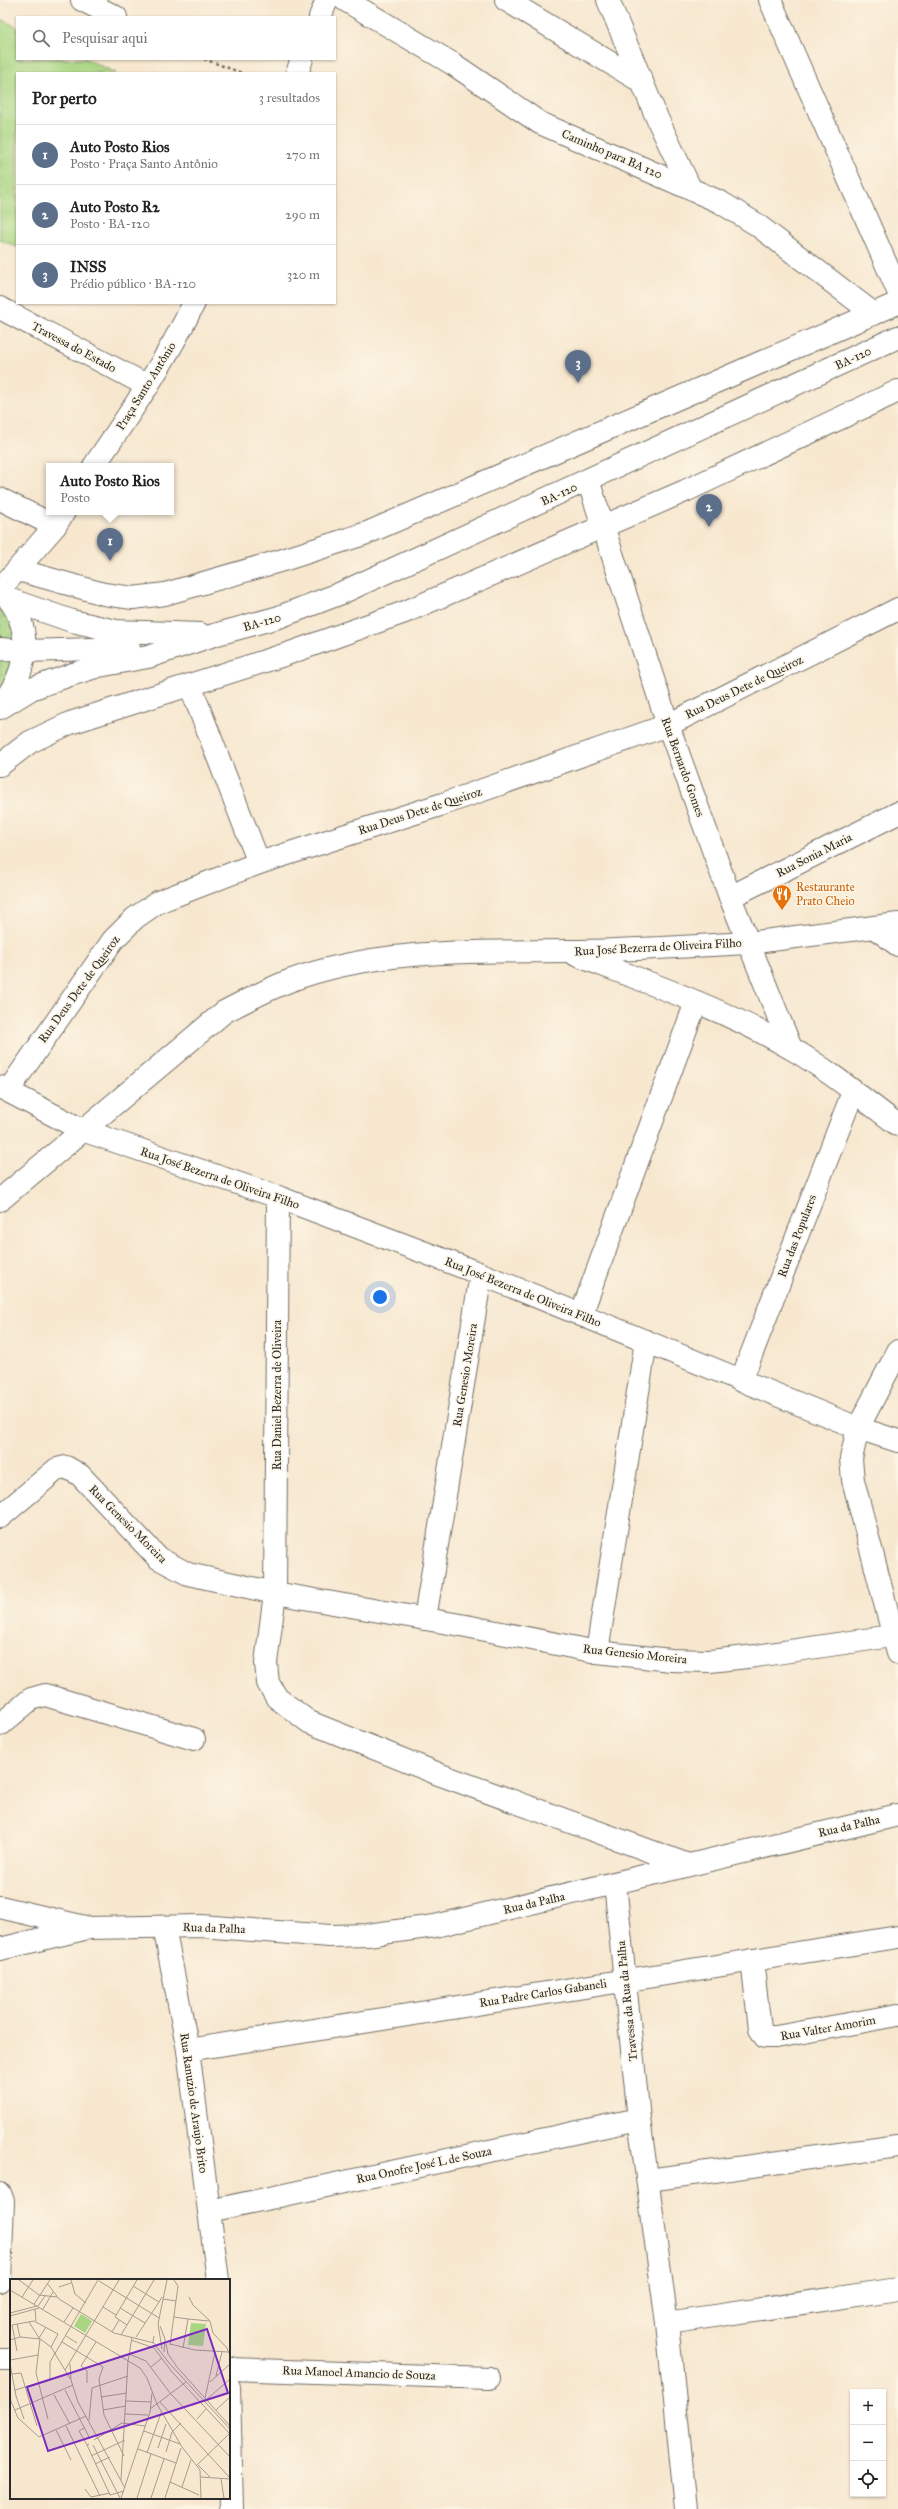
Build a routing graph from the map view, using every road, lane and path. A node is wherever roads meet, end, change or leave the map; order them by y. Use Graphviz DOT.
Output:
graph roads {
  1 [pos="82,0"];
  2 [pos="327,0"];
  3 [pos="345,0"];
  4 [pos="506,0"];
  5 [pos="608,0"];
  6 [pos="770,0"];
  7 [pos="114,16"];
  8 [pos="320,16"];
  9 [pos="207,60"];
  10 [pos="302,60"];
  11 [pos="239,72"];
  12 [pos="297,72"];
  13 [pos="642,82"];
  14 [pos="690,188"];
  15 [pos="898,291"];
  16 [pos="898,303"];
  17 [pos="194,304"];
  18 [pos="0,308"];
  19 [pos="874,314"];
  20 [pos="898,337"];
  21 [pos="148,386"];
  22 [pos="898,391"];
  23 [pos="96,463"];
  24 [pos="588,480"];
  25 [pos="0,499"];
  26 [pos="46,514"];
  27 [pos="48,515"];
  28 [pos="60,519"];
  29 [pos="602,526"];
  30 [pos="18,570"];
  31 [pos="4,592"];
  32 [pos="898,609"];
  33 [pos="214,635"];
  34 [pos="0,649"];
  35 [pos="25,651"];
  36 [pos="190,686"];
  37 [pos="0,706"];
  38 [pos="668,724"];
  39 [pos="0,766"];
  40 [pos="898,813"];
  41 [pos="259,863"];
  42 [pos="730,897"];
  43 [pos="898,924"];
  44 [pos="875,928"];
  45 [pos="748,943"];
  46 [pos="898,944"];
  47 [pos="568,951"];
  48 [pos="696,1002"];
  49 [pos="791,1048"];
  50 [pos="4,1089"];
  51 [pos="853,1092"];
  52 [pos="898,1125"];
  53 [pos="82,1130"];
  54 [pos="278,1197"];
  55 [pos="0,1200"];
  56 [pos="481,1274"];
  57 [pos="581,1315"];
  58 [pos="646,1341"];
  59 [pos="898,1351"];
  60 [pos="741,1381"];
  61 [pos="858,1428"];
  62 [pos="898,1441"];
  63 [pos="0,1517"];
  64 [pos="275,1593"];
  65 [pos="425,1619"];
  66 [pos="897,1641"];
  67 [pos="597,1652"];
  68 [pos="0,1725"];
  69 [pos="194,1739"];
  70 [pos="898,1815"];
  71 [pos="686,1864"];
  72 [pos="615,1884"];
  73 [pos="0,1906"];
  74 [pos="164,1927"];
  75 [pos="88,1928"];
  76 [pos="898,1937"];
  77 [pos="0,1949"];
  78 [pos="752,1960"];
  79 [pos="626,1979"];
  80 [pos="898,2015"];
  81 [pos="188,2050"];
  82 [pos="639,2119"];
  83 [pos="898,2146"];
  84 [pos="648,2180"];
  85 [pos="0,2193"];
  86 [pos="209,2210"];
  87 [pos="218,2279"];
  88 [pos="0,2282"];
  89 [pos="898,2289"];
  90 [pos="667,2323"];
  91 [pos="230,2368"];
  92 [pos="489,2378"];
  93 [pos="230,2428"];
  94 [pos="232,2509"];
  95 [pos="686,2509"];
  1 -- 7 [label="street"];
  2 -- 8 [label="street"];
  3 -- 14 [label="street, Caminho para BA 120"];
  4 -- 13 [label="street"];
  5 -- 13 [label="street"];
  6 -- 15 [label="street"];
  9 -- 11 [label="path"];
  10 -- 12 [label="street"];
  13 -- 14 [label="street"];
  14 -- 19 [label="street, Caminho para BA 120"];
  16 -- 19 [label="street"];
  17 -- 21 [label="street, Praça Santo Antônio"];
  18 -- 21 [label="street, Travessa do Estado"];
  19 -- 30 [label="street"];
  20 -- 24 [label="street, BA-120 / BA-120"];
  21 -- 23 [label="street, Praça Santo Antônio"];
  22 -- 29 [label="street"];
  24 -- 29 [label="street, Rua Bernardo Gomes"];
  24 -- 33 [label="street, BA-120 / BA-120"];
  25 -- 26 [label="street"];
  27 -- 28 [label="street"];
  28 -- 30 [label="street"];
  29 -- 36 [label="street"];
  29 -- 38 [label="street, Rua Bernardo Gomes"];
  30 -- 31 [label="street"];
  31 -- 33 [label="street"];
  31 -- 35 [label="street"];
  32 -- 38 [label="street, Rua Deus Dete de Queiroz"];
  33 -- 35 [label="street, BA-120"];
  33 -- 37 [label="street"];
  34 -- 35 [label="street, BA-120"];
  35 -- 37 [label="street"];
  36 -- 39 [label="street"];
  36 -- 41 [label="street"];
  38 -- 41 [label="street, Rua Deus Dete de Queiroz"];
  38 -- 42 [label="street, Rua Bernardo Gomes"];
  40 -- 42 [label="street, Rua Sonia Maria"];
  41 -- 50 [label="street, Rua Deus Dete de Queiroz"];
  42 -- 45 [label="street, Rua Bernardo Gomes"];
  43 -- 44 [label="street, Rua José Bezerra de Oliveira Filho"];
  44 -- 45 [label="street, Rua José Bezerra de Oliveira Filho"];
  44 -- 46 [label="street"];
  45 -- 47 [label="street, Rua José Bezerra de Oliveira Filho"];
  45 -- 49 [label="street, Rua Bernardo Gomes"];
  47 -- 48 [label="street, Rua José Bezerra de Oliveira Filho"];
  47 -- 53 [label="street, Rua José Bezerra de Oliveira Filho"];
  48 -- 49 [label="street, Rua José Bezerra de Oliveira Filho"];
  48 -- 57 [label="street"];
  49 -- 51 [label="street, Rua José Bezerra de Oliveira Filho"];
  50 -- 53 [label="street"];
  51 -- 52 [label="street, Rua José Bezerra de Oliveira Filho"];
  51 -- 60 [label="street, Rua das Populares"];
  53 -- 54 [label="street, Rua José Bezerra de Oliveira Filho"];
  53 -- 55 [label="street"];
  54 -- 56 [label="street, Rua José Bezerra de Oliveira Filho"];
  54 -- 64 [label="street, Rua Daniel Bezerra de Oliveira"];
  56 -- 57 [label="street, Rua José Bezerra de Oliveira Filho"];
  56 -- 65 [label="street, Rua Genesio Moreira"];
  57 -- 58 [label="street, Rua José Bezerra de Oliveira Filho"];
  58 -- 60 [label="street, Rua José Bezerra de Oliveira Filho"];
  58 -- 67 [label="street"];
  59 -- 61 [label="street"];
  60 -- 61 [label="street, Rua José Bezerra de Oliveira Filho"];
  61 -- 62 [label="street, Rua José Bezerra de Oliveira Filho"];
  61 -- 66 [label="street"];
  63 -- 64 [label="street, Rua Genesio Moreira"];
  64 -- 65 [label="street, Rua Genesio Moreira"];
  64 -- 71 [label="street"];
  65 -- 67 [label="street, Rua Genesio Moreira"];
  66 -- 67 [label="street, Rua Genesio Moreira"];
  68 -- 69 [label="street"];
  70 -- 71 [label="street, Rua da Palha"];
  71 -- 72 [label="street, Rua da Palha"];
  72 -- 74 [label="street, Rua da Palha"];
  72 -- 79 [label="street, Travessa da Rua da Palha"];
  73 -- 75 [label="street"];
  74 -- 75 [label="street, Rua da Palha"];
  74 -- 81 [label="street, Rua Ranuzio de Araujo Brito"];
  75 -- 77 [label="street"];
  76 -- 78 [label="street, Rua Padre Carlos Gabaneli"];
  78 -- 79 [label="street, Rua Padre Carlos Gabaneli"];
  78 -- 80 [label="street, Rua Valter Amorim"];
  79 -- 81 [label="street, Rua Padre Carlos Gabaneli"];
  79 -- 82 [label="street, Travessa da Rua da Palha"];
  81 -- 86 [label="street, Rua Ranuzio de Araujo Brito"];
  82 -- 84 [label="street, Travessa da Rua da Palha"];
  82 -- 86 [label="street, Rua Onofre José L de Souza"];
  83 -- 84 [label="street"];
  84 -- 90 [label="street, Travessa da Rua da Palha"];
  85 -- 88 [label="street"];
  86 -- 87 [label="street, Rua Ranuzio de Araujo Brito"];
  89 -- 90 [label="street"];
  90 -- 95 [label="street, Travessa da Rua da Palha"];
  91 -- 92 [label="street, Rua Manoel Amancio de Souza"];
  93 -- 94 [label="street"];
}
